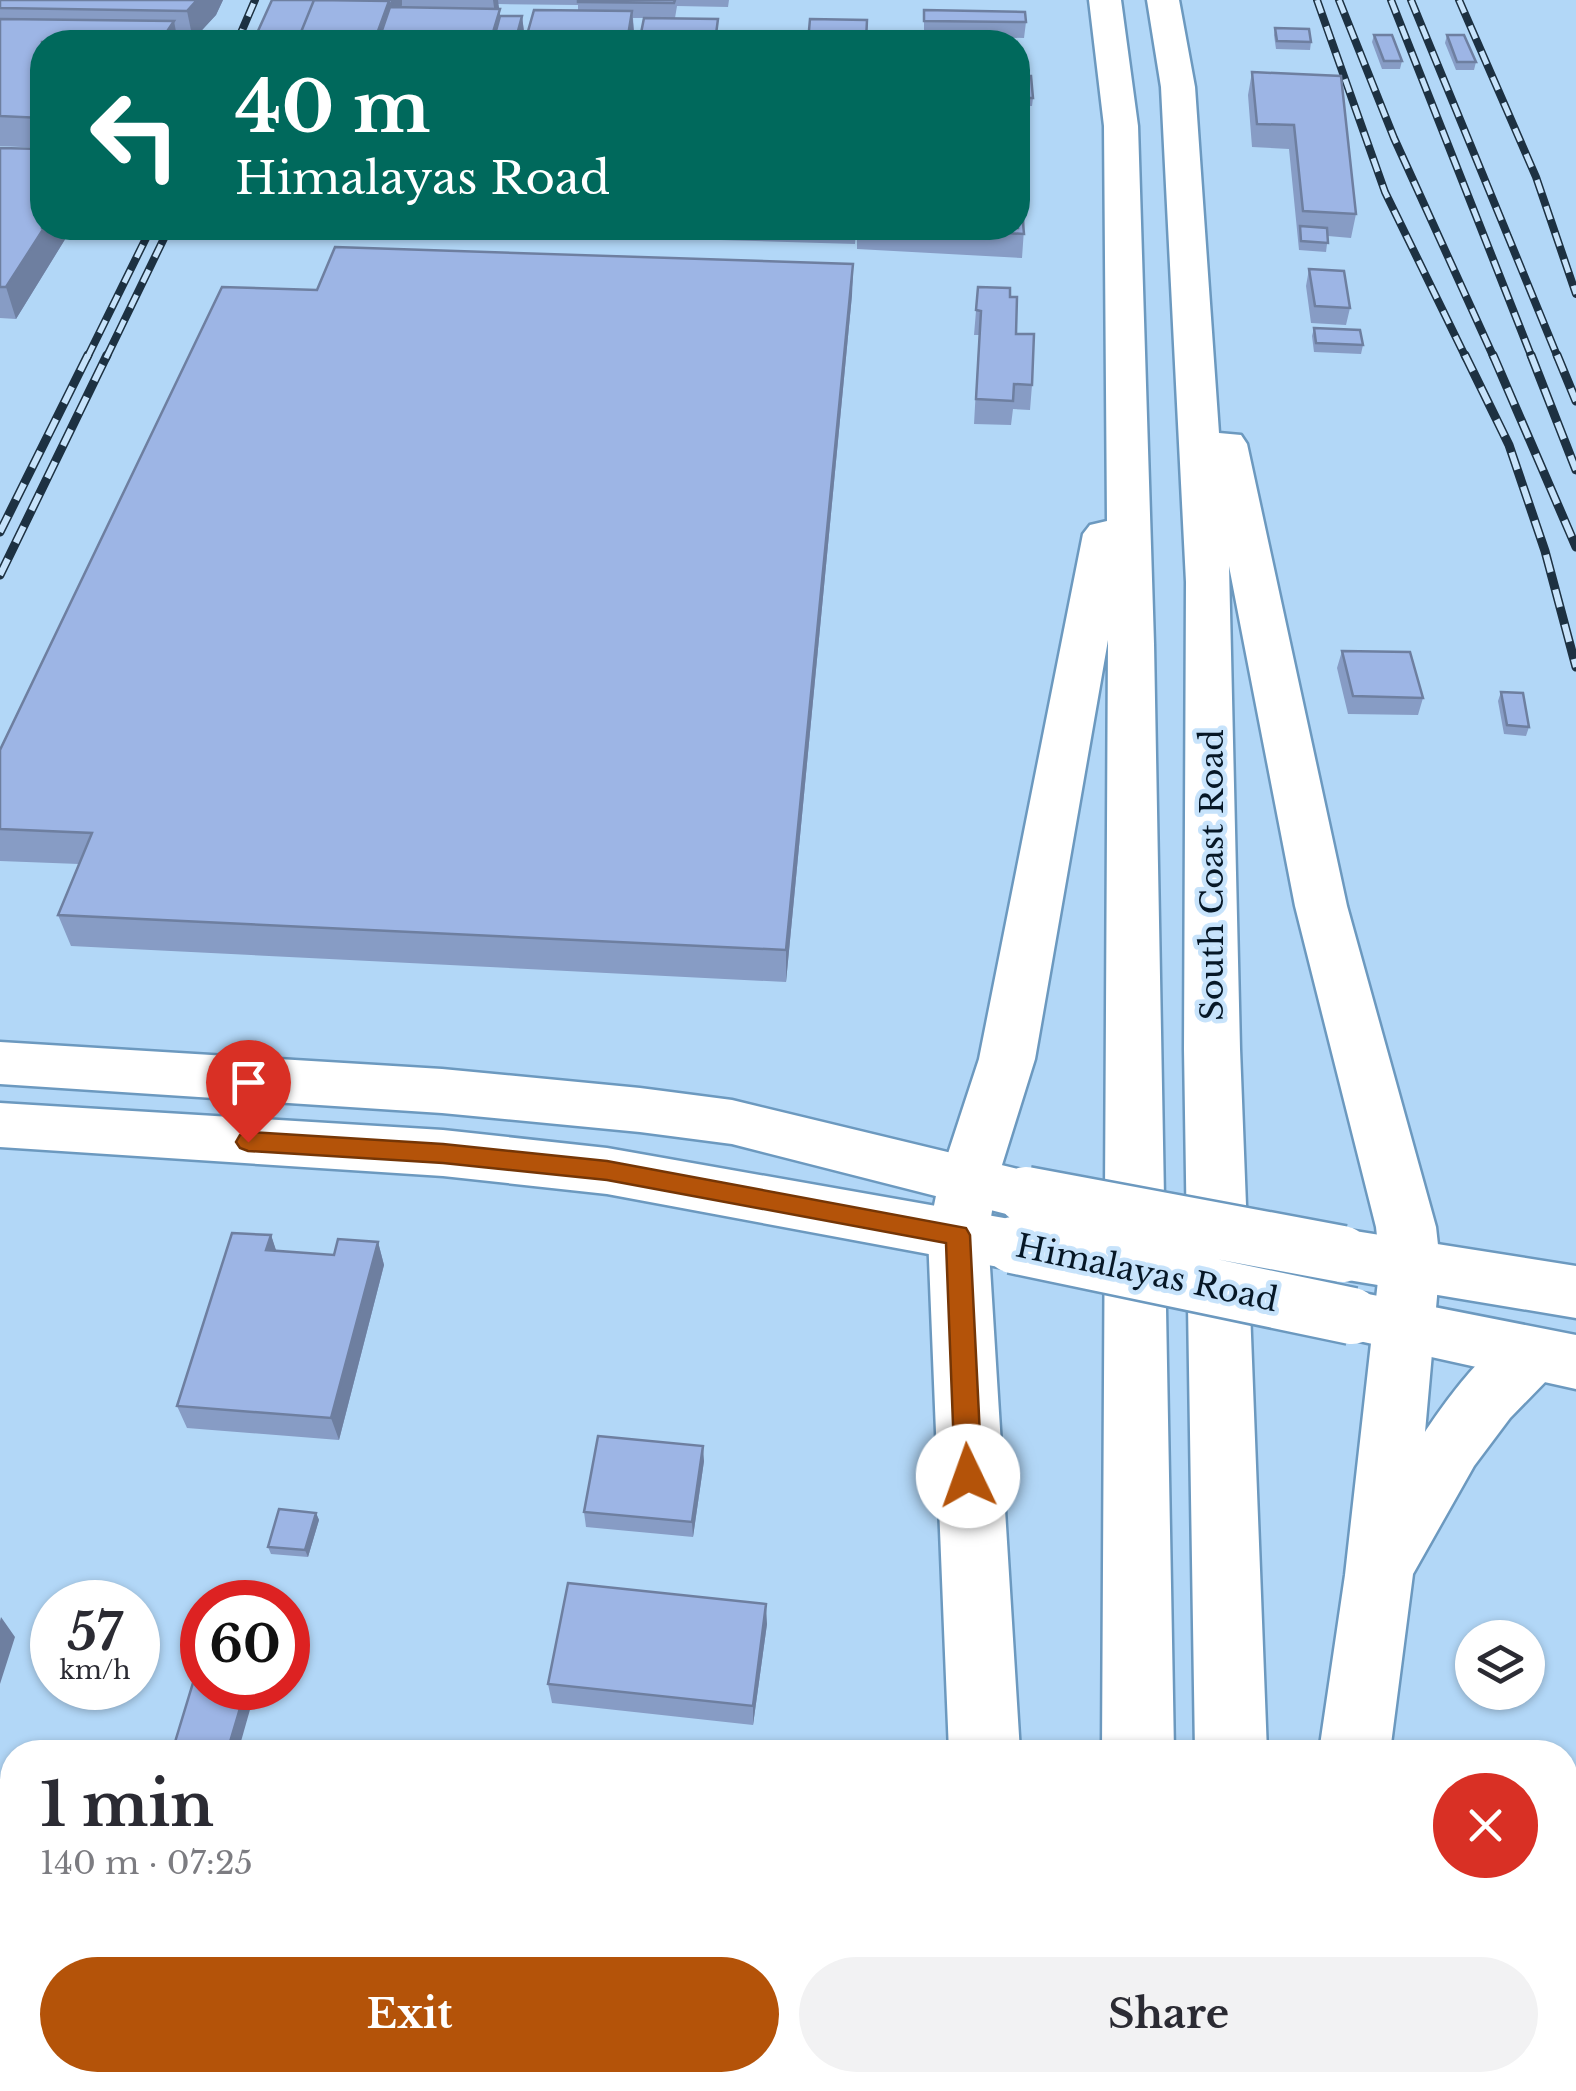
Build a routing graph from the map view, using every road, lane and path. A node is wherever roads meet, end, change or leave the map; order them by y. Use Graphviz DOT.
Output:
graph roads {
  1 [pos="1105,0"];
  2 [pos="1163,0"];
  3 [pos="1122,210"];
  4 [pos="1187,210"];
  5 [pos="1199,399"];
  6 [pos="1124,433"];
  7 [pos="0,1063"];
  8 [pos="0,1125"];
  9 [pos="991,1214"];
  10 [pos="1410,1263"];
  11 [pos="1576,1292"];
  12 [pos="1379,1323"];
  13 [pos="1553,1359"];
  14 [pos="1380,1575"];
  15 [pos="984,1740"];
  16 [pos="1138,1740"];
  17 [pos="1231,1740"];
  18 [pos="1357,1740"];
  1 -- 3 [label="main road"];
  2 -- 4 [label="main road, South Coast Road"];
  3 -- 4 [label="main road"];
  3 -- 6 [label="main road"];
  4 -- 5 [label="main road, South Coast Road"];
  5 -- 10 [label="main road"];
  5 -- 17 [label="main road, South Coast Road"];
  6 -- 9 [label="main road"];
  6 -- 16 [label="main road"];
  7 -- 9 [label="main road, Himalayas Road"];
  8 -- 9 [label="main road, Himalayas Road"];
  9 -- 10 [label="main road, Himalayas Road, bridge"];
  9 -- 12 [label="main road, Himalayas Road, bridge"];
  9 -- 15 [label="main road"];
  10 -- 11 [label="main road, Himalayas Road"];
  10 -- 12 [label="main road"];
  12 -- 13 [label="main road, Himalayas Road"];
  12 -- 14 [label="main road"];
  13 -- 14 [label="main road"];
  14 -- 18 [label="main road"];
}
